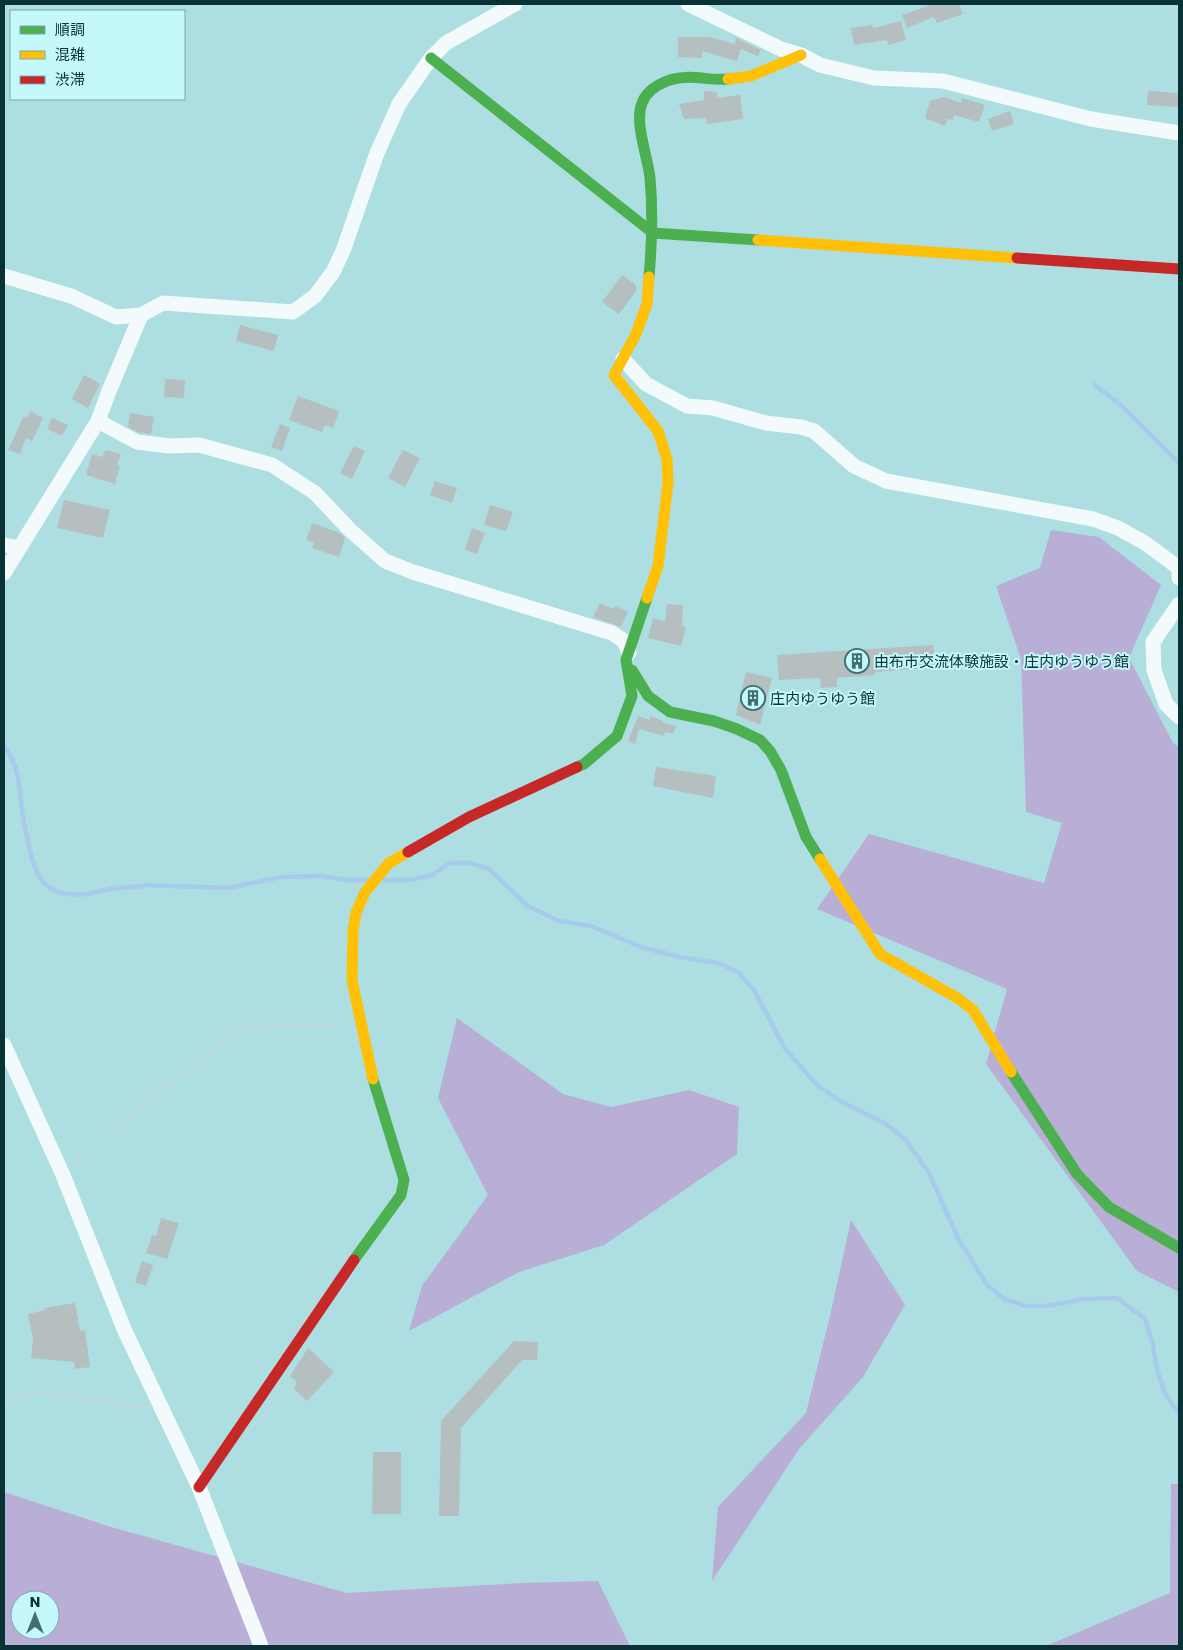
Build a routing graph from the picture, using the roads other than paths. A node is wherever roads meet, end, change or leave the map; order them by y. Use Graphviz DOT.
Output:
graph roads {
  1 [pos="515,4"];
  2 [pos="688,4"];
  3 [pos="801,55"];
  4 [pos="431,58"];
  5 [pos="1179,133"];
  6 [pos="653,233"];
  7 [pos="1179,269"];
  8 [pos="4,276"];
  9 [pos="141,315"];
  10 [pos="623,359"];
  11 [pos="98,421"];
  12 [pos="4,545"];
  13 [pos="20,548"];
  14 [pos="4,573"];
  15 [pos="1179,578"];
  16 [pos="1179,604"];
  17 [pos="628,657"];
  18 [pos="1179,717"];
  19 [pos="4,1045"];
  20 [pos="1179,1248"];
  21 [pos="199,1487"];
  22 [pos="262,1646"];
  1 -- 4 [label="street"];
  2 -- 3 [label="street"];
  3 -- 5 [label="street"];
  3 -- 6 [label="street"];
  4 -- 6 [label="street"];
  4 -- 9 [label="street"];
  6 -- 7 [label="street"];
  6 -- 10 [label="street"];
  8 -- 9 [label="street"];
  9 -- 11 [label="street"];
  10 -- 15 [label="street"];
  10 -- 17 [label="street"];
  11 -- 13 [label="street"];
  11 -- 17 [label="street"];
  12 -- 13 [label="street"];
  13 -- 14 [label="street"];
  16 -- 18 [label="street"];
  17 -- 20 [label="street"];
  17 -- 21 [label="street"];
  19 -- 21 [label="street"];
  21 -- 22 [label="street"];
}
